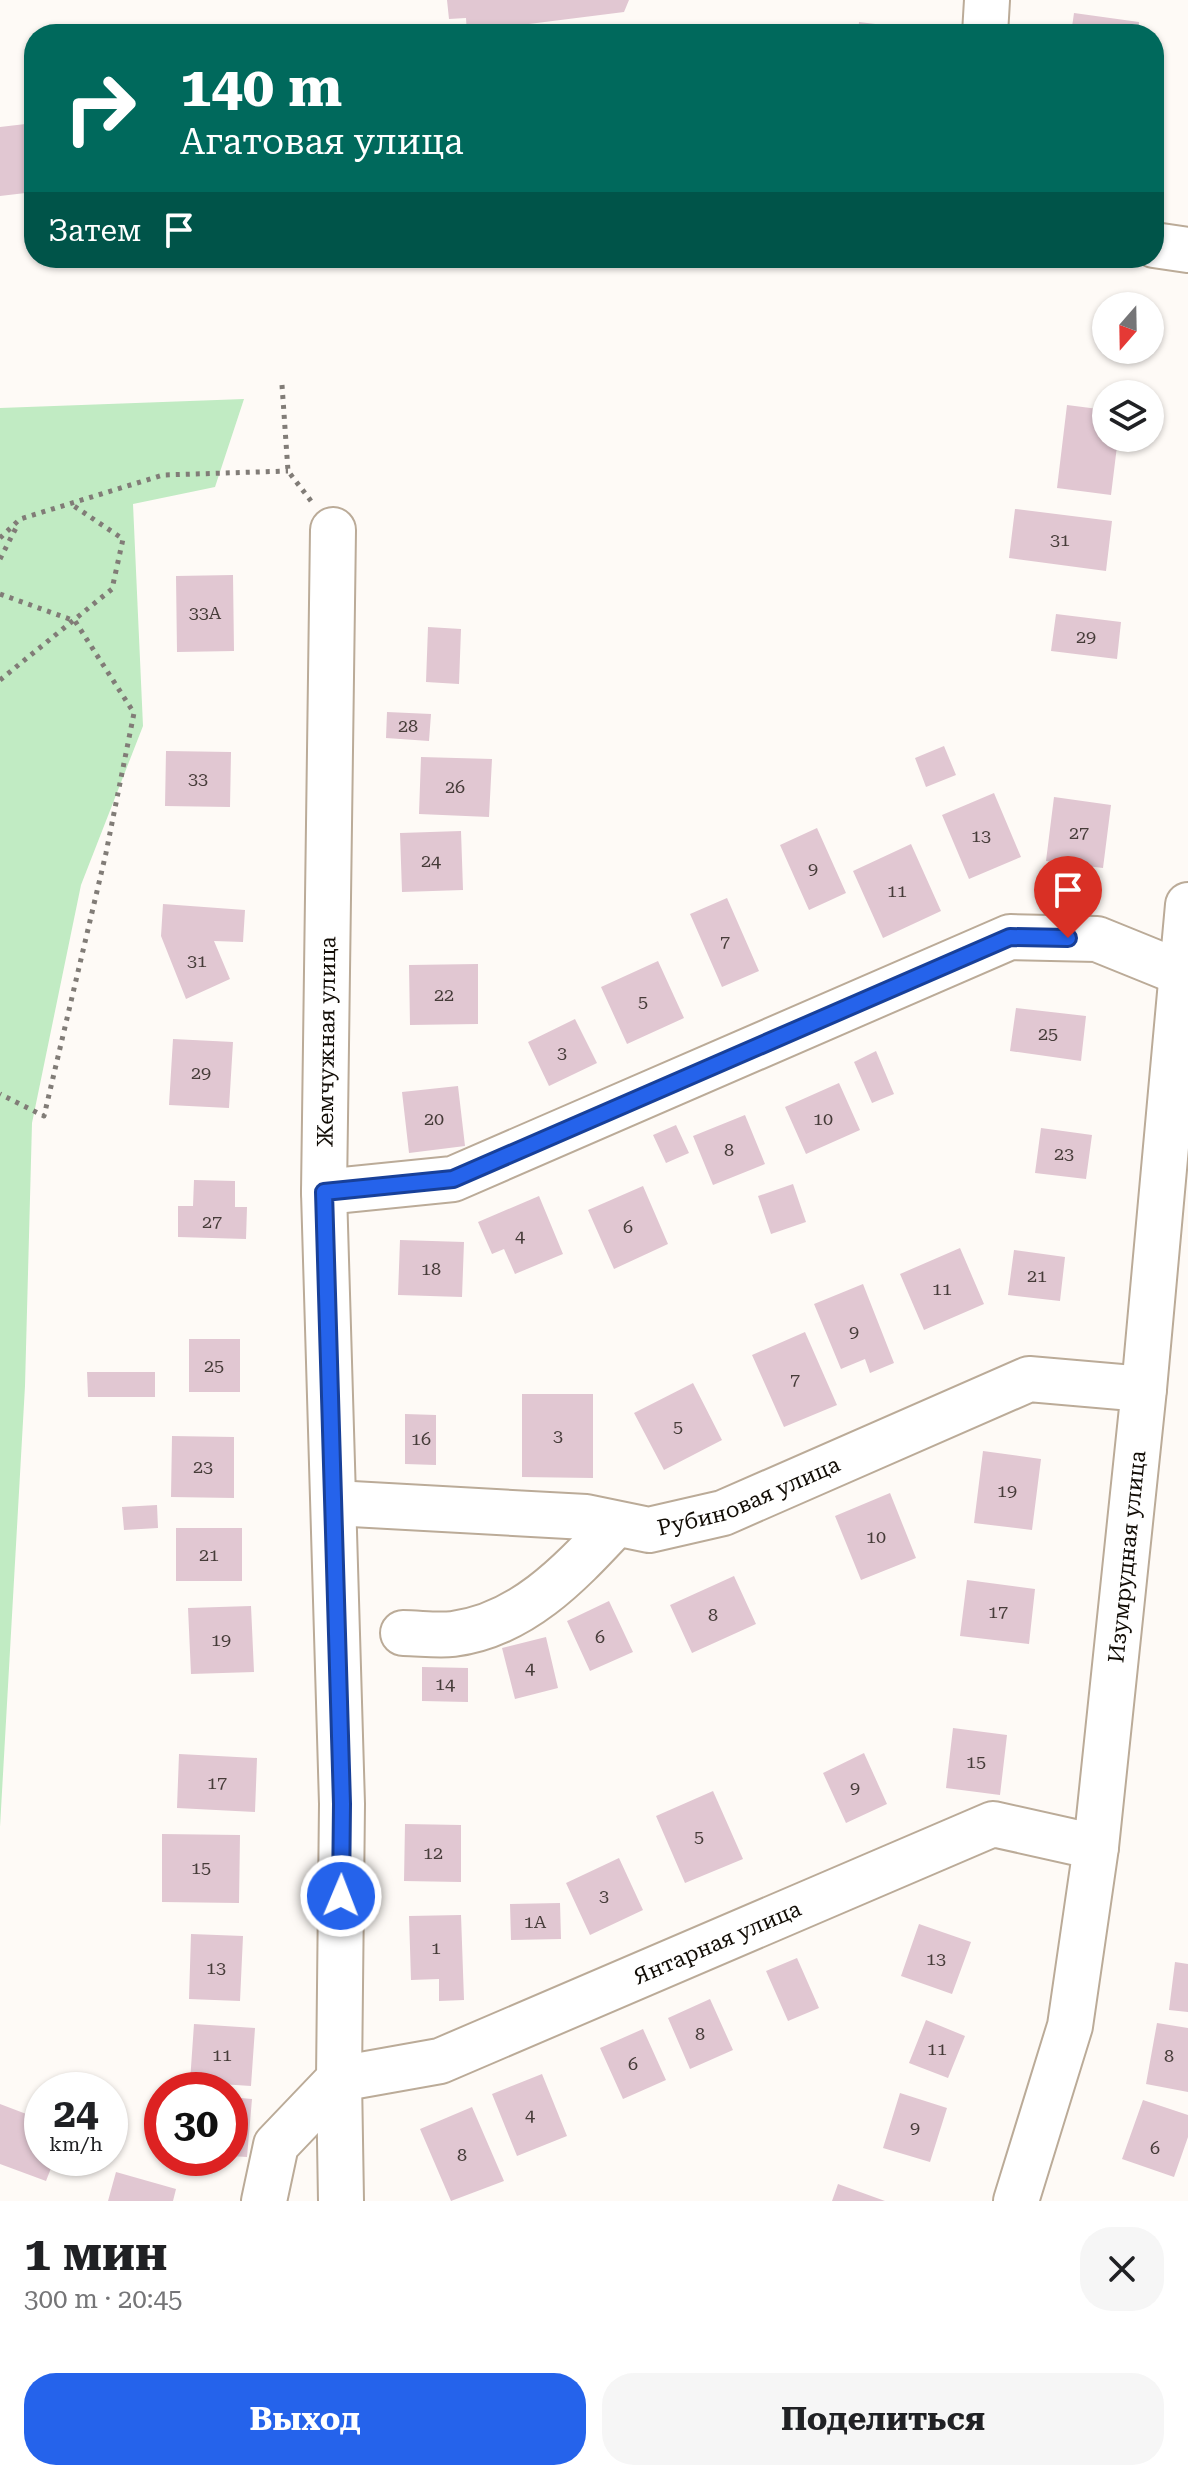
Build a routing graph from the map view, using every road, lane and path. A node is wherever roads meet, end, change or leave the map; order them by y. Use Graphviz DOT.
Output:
graph roads {
  1 [pos="987,0"];
  2 [pos="986,24"];
  3 [pos="1164,246"];
  4 [pos="1188,250"];
  5 [pos="282,385"];
  6 [pos="288,471"];
  7 [pos="69,504"];
  8 [pos="20,519"];
  9 [pos="333,530"];
  10 [pos="0,538"];
  11 [pos="0,559"];
  12 [pos="0,594"];
  13 [pos="75,621"];
  14 [pos="0,680"];
  15 [pos="1188,905"];
  16 [pos="1181,973"];
  17 [pos="0,1094"];
  18 [pos="324,1192"];
  19 [pos="1144,1389"];
  20 [pos="334,1503"];
  21 [pos="616,1524"];
  22 [pos="403,1633"];
  23 [pos="1096,1847"];
  24 [pos="339,2079"];
  25 [pos="264,2201"];
  26 [pos="341,2201"];
  27 [pos="1016,2201"];
  1 -- 2 [label="street"];
  3 -- 4 [label="street"];
  5 -- 6 [label="path"];
  6 -- 7 [label="path"];
  6 -- 9 [label="path"];
  7 -- 8 [label="path"];
  7 -- 13 [label="path"];
  8 -- 10 [label="path"];
  8 -- 11 [label="path"];
  9 -- 18 [label="street, Жемчужная улица"];
  12 -- 13 [label="path"];
  13 -- 14 [label="path"];
  13 -- 17 [label="path"];
  15 -- 16 [label="street, Изумрудная улица"];
  16 -- 18 [label="street"];
  16 -- 19 [label="street, Изумрудная улица"];
  18 -- 20 [label="street, Жемчужная улица"];
  19 -- 21 [label="street, Рубиновая улица"];
  19 -- 23 [label="street, Изумрудная улица"];
  20 -- 21 [label="street, Рубиновая улица"];
  20 -- 24 [label="street, Жемчужная улица"];
  21 -- 22 [label="street"];
  23 -- 24 [label="street, Янтарная улица"];
  23 -- 27 [label="street, Изумрудная улица"];
  24 -- 25 [label="street"];
  24 -- 26 [label="street, Жемчужная улица"];
}
